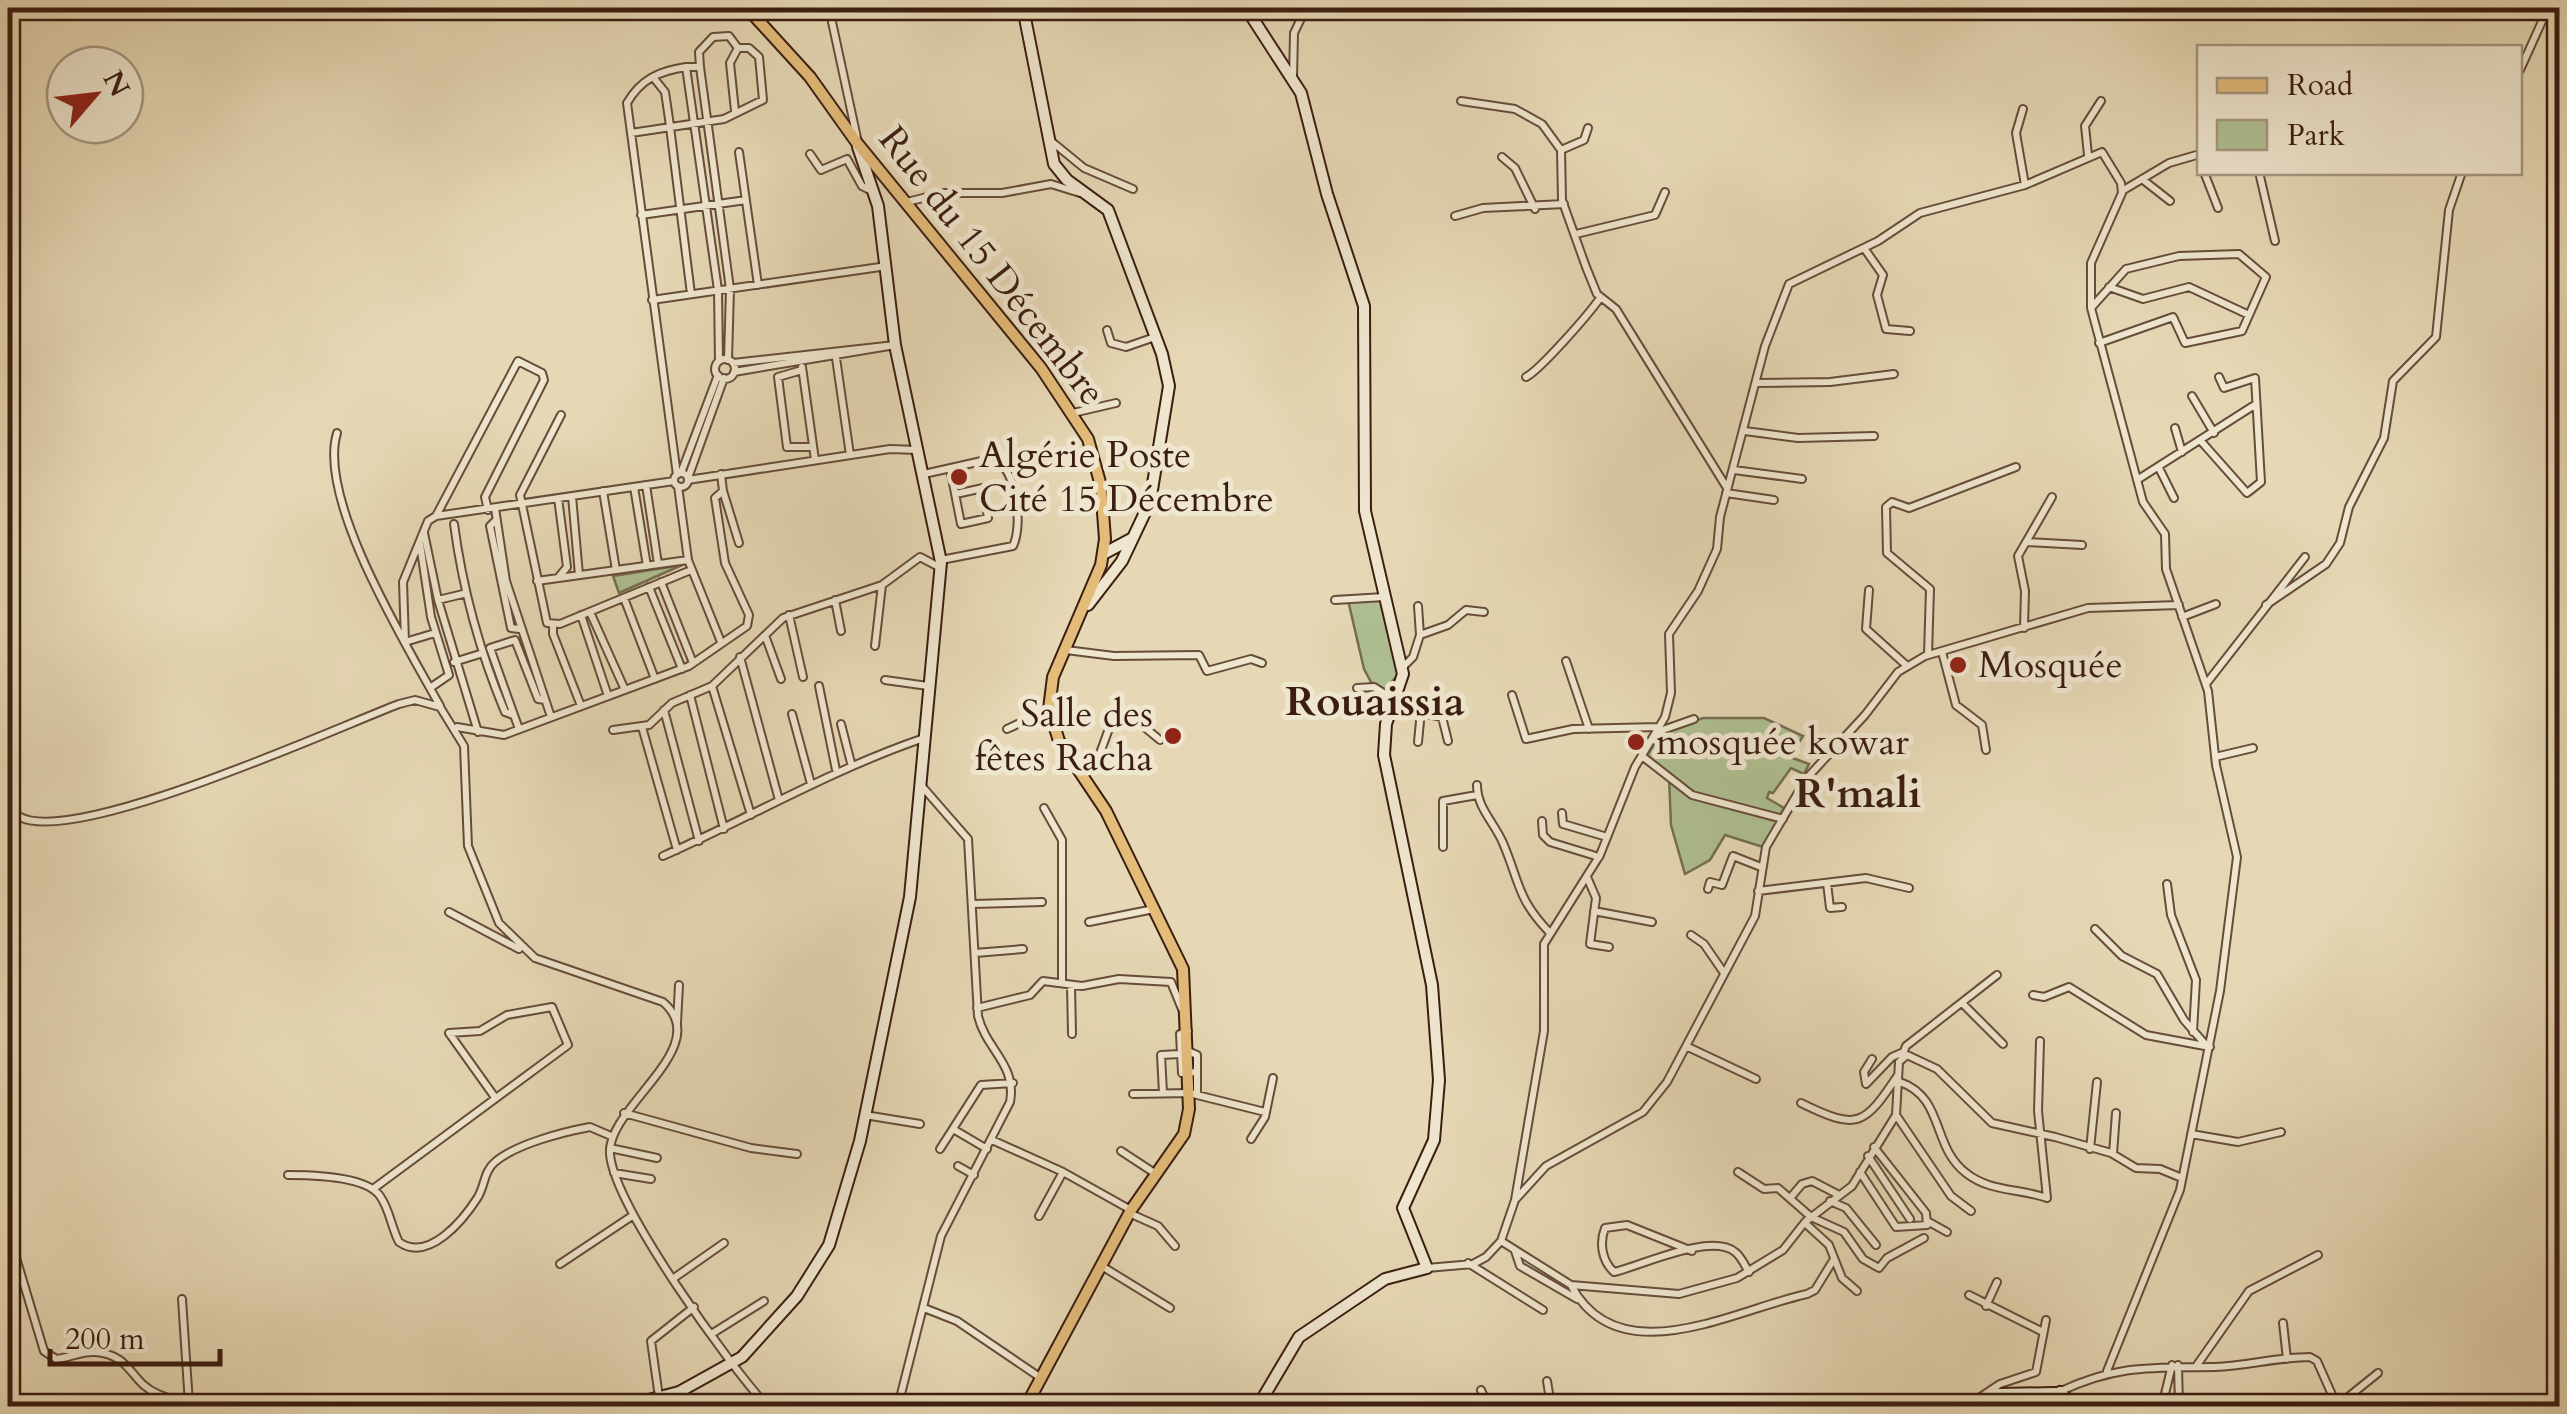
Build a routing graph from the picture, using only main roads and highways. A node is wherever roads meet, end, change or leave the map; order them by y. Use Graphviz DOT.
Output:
graph roads {
  1 [pos="747,8"];
  2 [pos="1026,1406"];
  1 -- 2 [label="main road, Rue du 15 Décembre"];
}
